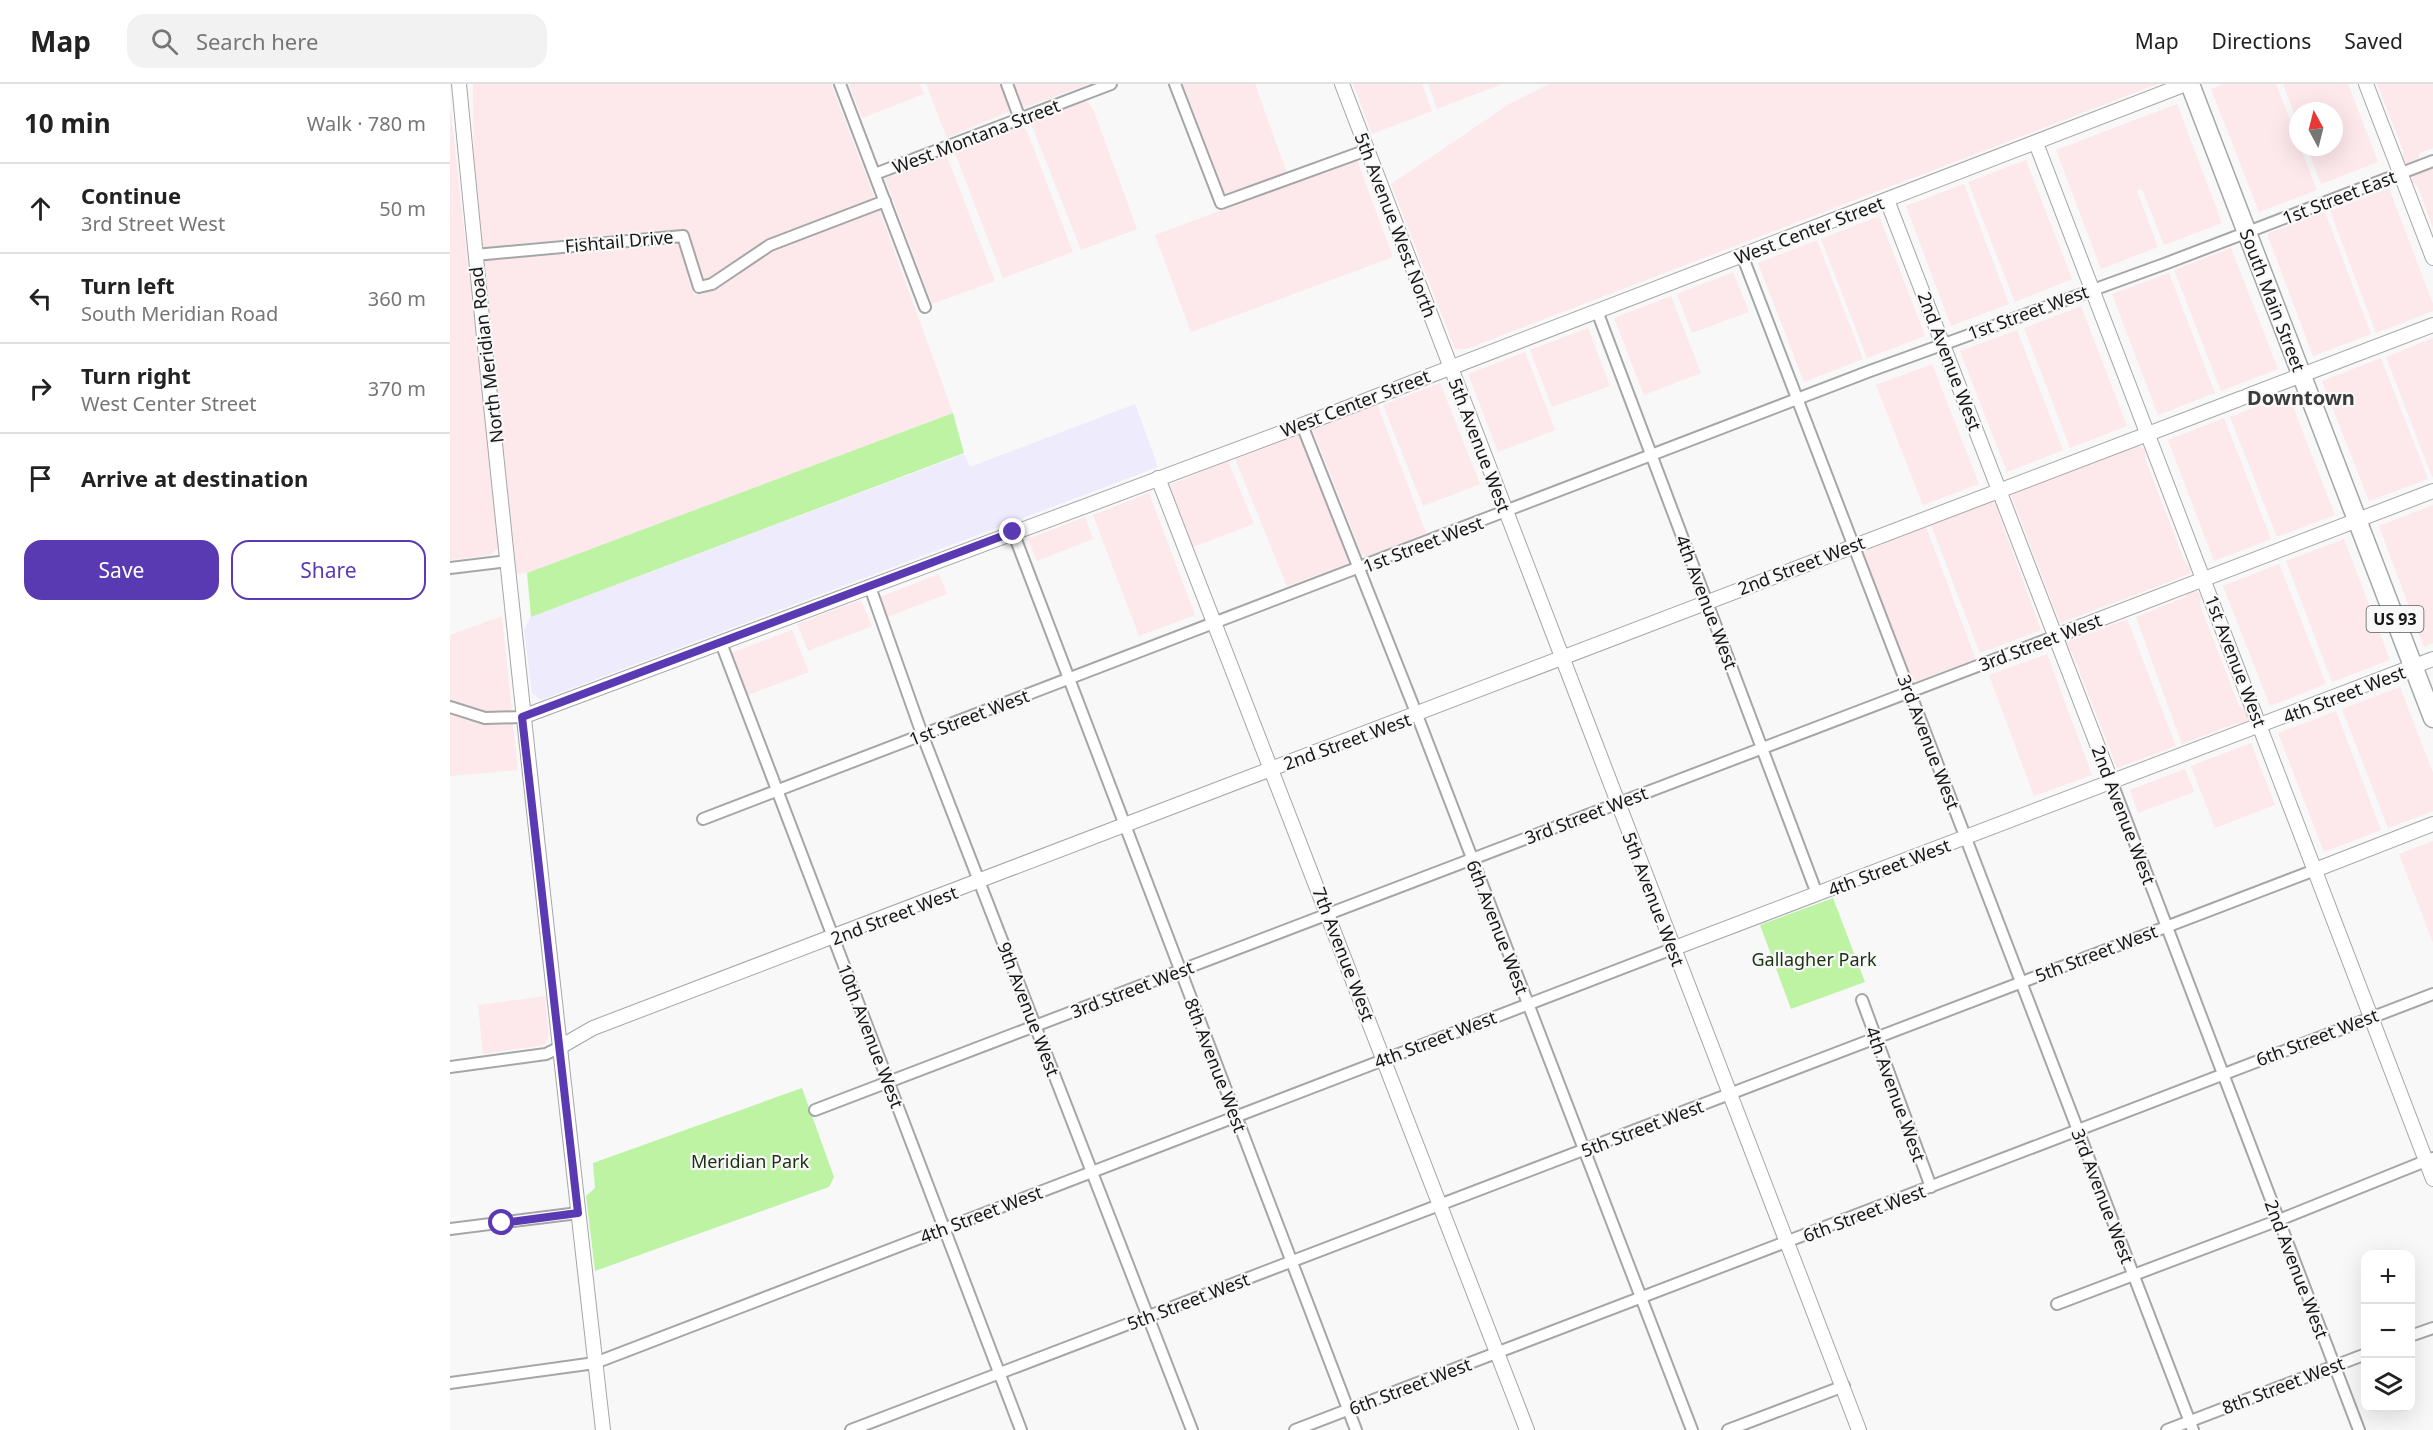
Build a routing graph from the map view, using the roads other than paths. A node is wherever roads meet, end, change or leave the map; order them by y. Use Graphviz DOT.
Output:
graph roads {
  1 [pos="459,84"];
  2 [pos="840,84"];
  3 [pos="1007,84"];
  4 [pos="1111,84"];
  5 [pos="1175,84"];
  6 [pos="1342,84"];
  7 [pos="2188,84"];
  8 [pos="2366,84"];
  9 [pos="1020,119"];
  10 [pos="2036,143"];
  11 [pos="1367,150"];
  12 [pos="2433,161"];
  13 [pos="2401,173"];
  14 [pos="875,174"];
  15 [pos="1887,200"];
  16 [pos="885,201"];
  17 [pos="2246,233"];
  18 [pos="475,255"];
  19 [pos="1742,255"];
  20 [pos="2433,258"];
  21 [pos="2092,288"];
  22 [pos="925,308"];
  23 [pos="1597,310"];
  24 [pos="2433,325"];
  25 [pos="1944,343"];
  26 [pos="1450,367"];
  27 [pos="2302,375"];
  28 [pos="1798,399"];
  29 [pos="1302,425"];
  30 [pos="2148,434"];
  31 [pos="1652,456"];
  32 [pos="1158,478"];
  33 [pos="2000,489"];
  34 [pos="2433,491"];
  35 [pos="1507,512"];
  36 [pos="2357,520"];
  37 [pos="1013,532"];
  38 [pos="1853,545"];
  39 [pos="508,561"];
  40 [pos="450,568"];
  41 [pos="1359,568"];
  42 [pos="2204,579"];
  43 [pos="870,587"];
  44 [pos="1707,601"];
  45 [pos="1213,624"];
  46 [pos="2056,636"];
  47 [pos="721,643"];
  48 [pos="1562,657"];
  49 [pos="2433,660"];
  50 [pos="2413,667"];
  51 [pos="1068,680"];
  52 [pos="1910,692"];
  53 [pos="450,707"];
  54 [pos="1417,715"];
  55 [pos="522,717"];
  56 [pos="2433,718"];
  57 [pos="2260,726"];
  58 [pos="922,734"];
  59 [pos="1762,749"];
  60 [pos="1271,769"];
  61 [pos="2112,783"];
  62 [pos="777,789"];
  63 [pos="1618,803"];
  64 [pos="703,819"];
  65 [pos="2433,824"];
  66 [pos="1124,826"];
  67 [pos="1966,838"];
  68 [pos="1472,859"];
  69 [pos="2314,870"];
  70 [pos="979,882"];
  71 [pos="1817,894"];
  72 [pos="1329,914"];
  73 [pos="2167,926"];
  74 [pos="833,938"];
  75 [pos="1672,949"];
  76 [pos="1180,971"];
  77 [pos="2021,982"];
  78 [pos="2433,994"];
  79 [pos="1862,1000"];
  80 [pos="1527,1004"];
  81 [pos="2371,1017"];
  82 [pos="1035,1026"];
  83 [pos="1875,1038"];
  84 [pos="560,1047"];
  85 [pos="1385,1059"];
  86 [pos="450,1066"];
  87 [pos="2223,1073"];
  88 [pos="890,1082"];
  89 [pos="1729,1095"];
  90 [pos="815,1110"];
  91 [pos="1235,1116"];
  92 [pos="2078,1130"];
  93 [pos="1583,1150"];
  94 [pos="2429,1159"];
  95 [pos="1092,1171"];
  96 [pos="2433,1179"];
  97 [pos="1931,1187"];
  98 [pos="1441,1204"];
  99 [pos="578,1213"];
  100 [pos="2279,1220"];
  101 [pos="945,1228"];
  102 [pos="450,1229"];
  103 [pos="1787,1243"];
  104 [pos="1291,1262"];
  105 [pos="2134,1275"];
  106 [pos="1641,1297"];
  107 [pos="2057,1304"];
  108 [pos="1147,1317"];
  109 [pos="2433,1328"];
  110 [pos="2415,1334"];
  111 [pos="1497,1352"];
  112 [pos="2361,1356"];
  113 [pos="595,1363"];
  114 [pos="2334,1366"];
  115 [pos="1000,1373"];
  116 [pos="450,1383"];
  117 [pos="1844,1386"];
  118 [pos="1349,1410"];
  119 [pos="2191,1426"];
  120 [pos="603,1430"];
  121 [pos="851,1430"];
  122 [pos="1021,1430"];
  123 [pos="1192,1430"];
  124 [pos="1295,1430"];
  125 [pos="1356,1430"];
  126 [pos="1527,1430"];
  127 [pos="1692,1430"];
  128 [pos="1728,1430"];
  129 [pos="1859,1430"];
  130 [pos="2167,1430"];
  131 [pos="2359,1430"];
  1 -- 18 [label="street, North Meridian Road"];
  2 -- 14 [label="street"];
  3 -- 9 [label="street"];
  4 -- 9 [label="street, West Montana Street"];
  5 -- 11 [label="street"];
  6 -- 11 [label="street, 5th Avenue West North"];
  7 -- 10 [label="street, West Center Street"];
  7 -- 17 [label="main road, South Main Street / US 93"];
  8 -- 13 [label="street"];
  9 -- 14 [label="street, West Montana Street"];
  10 -- 15 [label="street, West Center Street"];
  10 -- 21 [label="street, 1st Avenue West"];
  11 -- 26 [label="street, 5th Avenue West North"];
  12 -- 13 [label="street, 1st Street East"];
  13 -- 17 [label="street, 1st Street East"];
  13 -- 20 [label="street"];
  14 -- 16 [label="street"];
  15 -- 19 [label="street, West Center Street"];
  15 -- 25 [label="street, 2nd Avenue West"];
  16 -- 18 [label="street, Fishtail Drive"];
  16 -- 22 [label="street"];
  17 -- 21 [label="street, 1st Street West"];
  17 -- 27 [label="main road, South Main Street / US 93"];
  18 -- 39 [label="street, North Meridian Road"];
  19 -- 23 [label="street, West Center Street"];
  19 -- 28 [label="street, 3rd Avenue West"];
  21 -- 25 [label="street, 1st Street West"];
  21 -- 30 [label="street, 1st Avenue West"];
  23 -- 26 [label="street, West Center Street"];
  23 -- 31 [label="street, 4th Avenue West"];
  24 -- 27 [label="street, 2nd Street West"];
  25 -- 28 [label="street, 1st Street West"];
  25 -- 33 [label="street, 2nd Avenue West"];
  26 -- 29 [label="street, West Center Street"];
  26 -- 35 [label="street, 5th Avenue West"];
  27 -- 30 [label="street, 2nd Street West"];
  27 -- 36 [label="main road, South Main Street / US 93"];
  28 -- 31 [label="street, 1st Street West"];
  28 -- 38 [label="street, 3rd Avenue West"];
  29 -- 32 [label="street, West Center Street"];
  29 -- 41 [label="street, 6th Avenue West"];
  30 -- 33 [label="street, 2nd Street West"];
  30 -- 42 [label="street, 1st Avenue West"];
  31 -- 35 [label="street, 1st Street West"];
  31 -- 44 [label="street, 4th Avenue West"];
  32 -- 37 [label="street, West Center Street"];
  32 -- 45 [label="street, 7th Avenue West"];
  33 -- 38 [label="street, 2nd Street West"];
  33 -- 46 [label="street, 2nd Avenue West"];
  34 -- 36 [label="street, 3rd Street West"];
  35 -- 41 [label="street, 1st Street West"];
  35 -- 48 [label="street, 5th Avenue West"];
  36 -- 42 [label="street, 3rd Street West"];
  36 -- 50 [label="main road, South Main Street / US 93"];
  37 -- 43 [label="street, West Center Street"];
  37 -- 51 [label="street, 8th Avenue West"];
  38 -- 44 [label="street, 2nd Street West"];
  38 -- 52 [label="street, 3rd Avenue West"];
  39 -- 40 [label="street"];
  39 -- 55 [label="street, North Meridian Road"];
  41 -- 45 [label="street, 1st Street West"];
  41 -- 54 [label="street, 6th Avenue West"];
  42 -- 46 [label="street, 3rd Street West"];
  42 -- 57 [label="street, 1st Avenue West"];
  43 -- 47 [label="street, West Center Street"];
  43 -- 58 [label="street, 9th Avenue West"];
  44 -- 48 [label="street, 2nd Street West"];
  44 -- 59 [label="street, 4th Avenue West"];
  45 -- 51 [label="street, 1st Street West"];
  45 -- 60 [label="street, 7th Avenue West"];
  46 -- 52 [label="street, 3rd Street West"];
  46 -- 61 [label="street, 2nd Avenue West"];
  47 -- 55 [label="street, West Center Street"];
  47 -- 62 [label="street, 10th Avenue West"];
  48 -- 54 [label="street, 2nd Street West"];
  48 -- 63 [label="street, 5th Avenue West"];
  49 -- 50 [label="street, 4th Street West"];
  50 -- 56 [label="main road, South Main Street / US 93"];
  50 -- 57 [label="street, 4th Street West"];
  51 -- 58 [label="street, 1st Street West"];
  51 -- 66 [label="street, 8th Avenue West"];
  52 -- 59 [label="street, 3rd Street West"];
  52 -- 67 [label="street, 3rd Avenue West"];
  53 -- 55 [label="street"];
  54 -- 60 [label="street, 2nd Street West"];
  54 -- 68 [label="street, 6th Avenue West"];
  55 -- 84 [label="street, North Meridian Road"];
  57 -- 61 [label="street, 4th Street West"];
  57 -- 69 [label="street, 1st Avenue West"];
  58 -- 62 [label="street, 1st Street West"];
  58 -- 70 [label="street, 9th Avenue West"];
  59 -- 63 [label="street, 3rd Street West"];
  59 -- 71 [label="street, 4th Avenue West"];
  60 -- 66 [label="street, 2nd Street West"];
  60 -- 72 [label="street, 7th Avenue West"];
  61 -- 67 [label="street, 4th Street West"];
  61 -- 73 [label="street, 2nd Avenue West"];
  62 -- 64 [label="street, 1st Street West"];
  62 -- 74 [label="street, 10th Avenue West"];
  63 -- 68 [label="street, 3rd Street West"];
  63 -- 75 [label="street, 5th Avenue West"];
  65 -- 69 [label="street, 5th Street West"];
  66 -- 70 [label="street, 2nd Street West"];
  66 -- 76 [label="street, 8th Avenue West"];
  67 -- 71 [label="street, 4th Street West"];
  67 -- 77 [label="street, 3rd Avenue West"];
  68 -- 72 [label="street, 3rd Street West"];
  68 -- 80 [label="street, 6th Avenue West"];
  69 -- 73 [label="street, 5th Street West"];
  69 -- 81 [label="street, 1st Avenue West"];
  70 -- 74 [label="street, 2nd Street West"];
  70 -- 82 [label="street, 9th Avenue West"];
  71 -- 75 [label="street, 4th Street West"];
  72 -- 76 [label="street, 3rd Street West"];
  72 -- 85 [label="street, 7th Avenue West"];
  73 -- 77 [label="street, 5th Street West"];
  73 -- 87 [label="street, 2nd Avenue West"];
  74 -- 84 [label="street, 2nd Street West"];
  74 -- 88 [label="street, 10th Avenue West"];
  75 -- 80 [label="street, 4th Street West"];
  75 -- 89 [label="street, 5th Avenue West"];
  76 -- 82 [label="street, 3rd Street West"];
  76 -- 91 [label="street, 8th Avenue West"];
  77 -- 83 [label="street, 5th Street West"];
  77 -- 92 [label="street, 3rd Avenue West"];
  78 -- 81 [label="street, 6th Street West"];
  79 -- 83 [label="street, 4th Avenue West"];
  80 -- 85 [label="street, 4th Street West"];
  80 -- 93 [label="street, 6th Avenue West"];
  81 -- 87 [label="street, 6th Street West"];
  81 -- 94 [label="street, 1st Avenue West"];
  82 -- 88 [label="street, 3rd Street West"];
  82 -- 95 [label="street, 9th Avenue West"];
  83 -- 89 [label="street, 5th Street West"];
  83 -- 97 [label="street, 4th Avenue West"];
  84 -- 86 [label="street, 2nd Street West"];
  84 -- 99 [label="street, North Meridian Road"];
  85 -- 91 [label="street, 4th Street West"];
  85 -- 98 [label="street, 7th Avenue West"];
  87 -- 92 [label="street, 6th Street West"];
  87 -- 100 [label="street, 2nd Avenue West"];
  88 -- 90 [label="street, 3rd Street West"];
  88 -- 101 [label="street, 10th Avenue West"];
  89 -- 93 [label="street, 5th Street West"];
  89 -- 103 [label="street, 5th Avenue West"];
  91 -- 95 [label="street, 4th Street West"];
  91 -- 104 [label="street, 8th Avenue West"];
  92 -- 97 [label="street, 6th Street West"];
  92 -- 105 [label="street, 3rd Avenue West"];
  93 -- 98 [label="street, 5th Street West"];
  93 -- 106 [label="street, 6th Avenue West"];
  94 -- 96 [label="street, 1st Avenue West"];
  94 -- 100 [label="street"];
  95 -- 101 [label="street, 4th Street West"];
  95 -- 108 [label="street, 9th Avenue West"];
  97 -- 103 [label="street, 6th Street West"];
  98 -- 104 [label="street, 5th Street West"];
  98 -- 111 [label="street, 7th Avenue West"];
  99 -- 102 [label="street"];
  99 -- 113 [label="street, North Meridian Road"];
  100 -- 105 [label="street"];
  100 -- 114 [label="street, 2nd Avenue West"];
  101 -- 113 [label="street, 4th Street West"];
  101 -- 115 [label="street, 10th Avenue West"];
  103 -- 106 [label="street, 6th Street West"];
  103 -- 117 [label="street, 5th Avenue West"];
  104 -- 108 [label="street, 5th Street West"];
  104 -- 118 [label="street, 8th Avenue West"];
  105 -- 107 [label="street"];
  105 -- 119 [label="street, 3rd Avenue West"];
  106 -- 111 [label="street, 6th Street West"];
  106 -- 127 [label="street, 6th Avenue West"];
  108 -- 115 [label="street, 5th Street West"];
  108 -- 123 [label="street, 9th Avenue West"];
  109 -- 110 [label="street"];
  111 -- 118 [label="street, 6th Street West"];
  111 -- 126 [label="street, 7th Avenue West"];
  112 -- 114 [label="street, 8th Street West"];
  113 -- 116 [label="street, 4th Street West"];
  113 -- 120 [label="street, North Meridian Road"];
  114 -- 119 [label="street, 8th Street West"];
  114 -- 131 [label="street, 2nd Avenue West"];
  115 -- 121 [label="street, 5th Street West"];
  115 -- 122 [label="street, 10th Avenue West"];
  117 -- 128 [label="street"];
  117 -- 129 [label="street, 5th Avenue West"];
  118 -- 124 [label="street, 6th Street West"];
  118 -- 125 [label="street, 8th Avenue West"];
  119 -- 130 [label="street, 8th Street West"];
}
